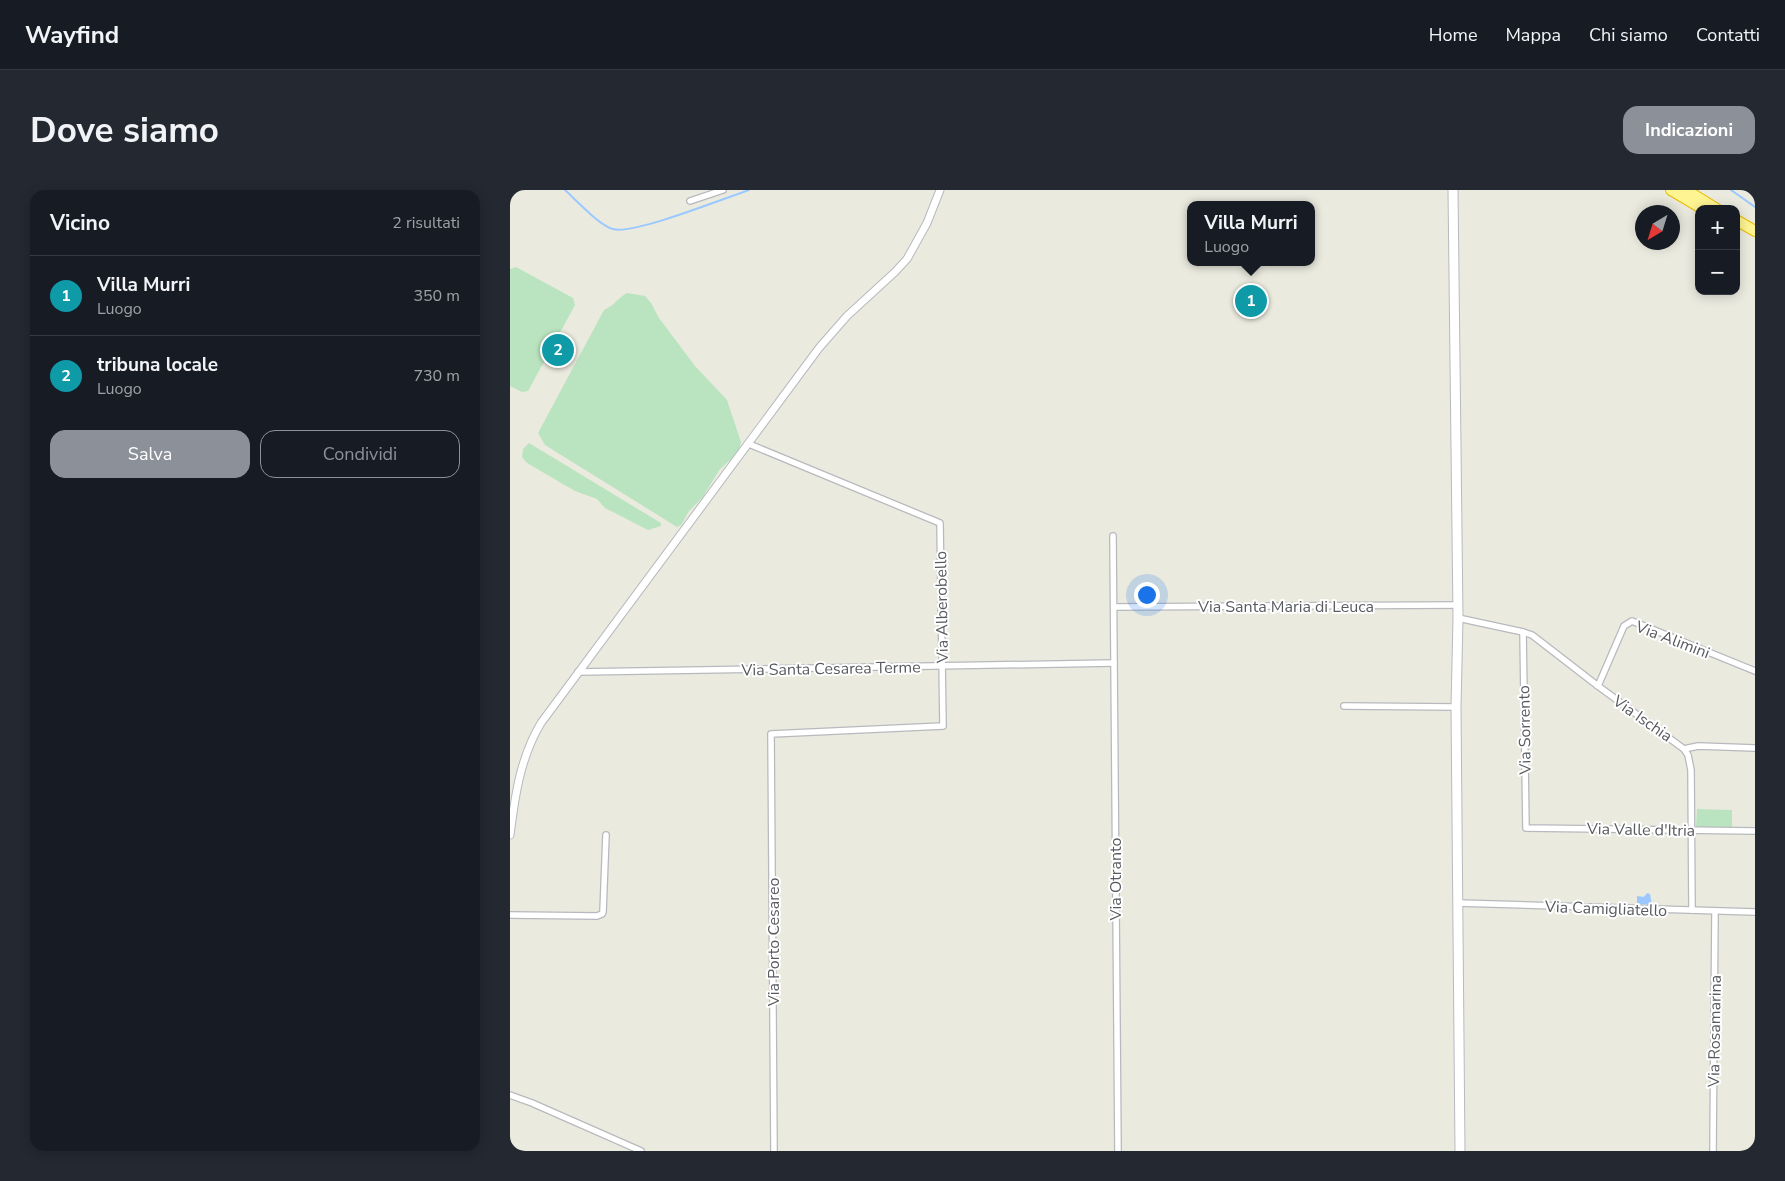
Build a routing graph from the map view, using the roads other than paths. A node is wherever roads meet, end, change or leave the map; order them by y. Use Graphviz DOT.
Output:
graph roads {
  1 [pos="724,190"];
  2 [pos="940,190"];
  3 [pos="1453,190"];
  4 [pos="1671,190"];
  5 [pos="1686,190"];
  6 [pos="690,201"];
  7 [pos="1696,205"];
  8 [pos="1710,205"];
  9 [pos="1740,223"];
  10 [pos="1740,230"];
  11 [pos="1755,232"];
  12 [pos="1755,239"];
  13 [pos="749,444"];
  14 [pos="1112,536"];
  15 [pos="1458,605"];
  16 [pos="1114,607"];
  17 [pos="1458,618"];
  18 [pos="1523,632"];
  19 [pos="1114,663"];
  20 [pos="942,667"];
  21 [pos="1755,671"];
  22 [pos="578,672"];
  23 [pos="1598,686"];
  24 [pos="1344,706"];
  25 [pos="1456,707"];
  26 [pos="771,734"];
  27 [pos="1755,748"];
  28 [pos="1684,749"];
  29 [pos="1526,828"];
  30 [pos="1692,830"];
  31 [pos="1755,831"];
  32 [pos="606,835"];
  33 [pos="510,836"];
  34 [pos="1458,903"];
  35 [pos="1692,910"];
  36 [pos="1715,911"];
  37 [pos="1755,912"];
  38 [pos="510,915"];
  39 [pos="510,1095"];
  40 [pos="642,1151"];
  41 [pos="774,1151"];
  42 [pos="1118,1151"];
  43 [pos="1460,1151"];
  44 [pos="1713,1151"];
  1 -- 6 [label="street"];
  2 -- 13 [label="street"];
  3 -- 15 [label="main road"];
  4 -- 7 [label="highway"];
  5 -- 8 [label="highway"];
  9 -- 11 [label="highway"];
  10 -- 12 [label="highway"];
  13 -- 20 [label="street, Via Alberobello"];
  13 -- 22 [label="street"];
  14 -- 16 [label="street, Via Otranto"];
  15 -- 16 [label="street, Via Santa Maria di Leuca"];
  15 -- 17 [label="main road"];
  16 -- 19 [label="street, Via Otranto"];
  17 -- 18 [label="street, Via Ischia"];
  17 -- 25 [label="main road"];
  18 -- 23 [label="street, Via Ischia"];
  18 -- 29 [label="street, Via Sorrento"];
  19 -- 20 [label="street, Via Santa Cesarea Terme"];
  19 -- 42 [label="street, Via Otranto"];
  20 -- 22 [label="street, Via Santa Cesarea Terme"];
  20 -- 26 [label="street, Via Alberobello"];
  21 -- 23 [label="street, Via Alimini"];
  22 -- 33 [label="street"];
  23 -- 28 [label="street, Via Ischia"];
  24 -- 25 [label="street"];
  25 -- 34 [label="main road"];
  26 -- 41 [label="street, Via Porto Cesareo"];
  27 -- 28 [label="street"];
  28 -- 30 [label="street, Via Ischia"];
  29 -- 30 [label="street, Via Valle d'Itria"];
  30 -- 31 [label="street, Via Valle d'Itria"];
  30 -- 35 [label="street, Via Ischia"];
  32 -- 38 [label="street"];
  34 -- 35 [label="street, Via Camigliatello"];
  34 -- 43 [label="main road"];
  35 -- 36 [label="street, Via Camigliatello"];
  36 -- 37 [label="street, Via Camigliatello"];
  36 -- 44 [label="street, Via Rosamarina"];
  39 -- 40 [label="street"];
}
